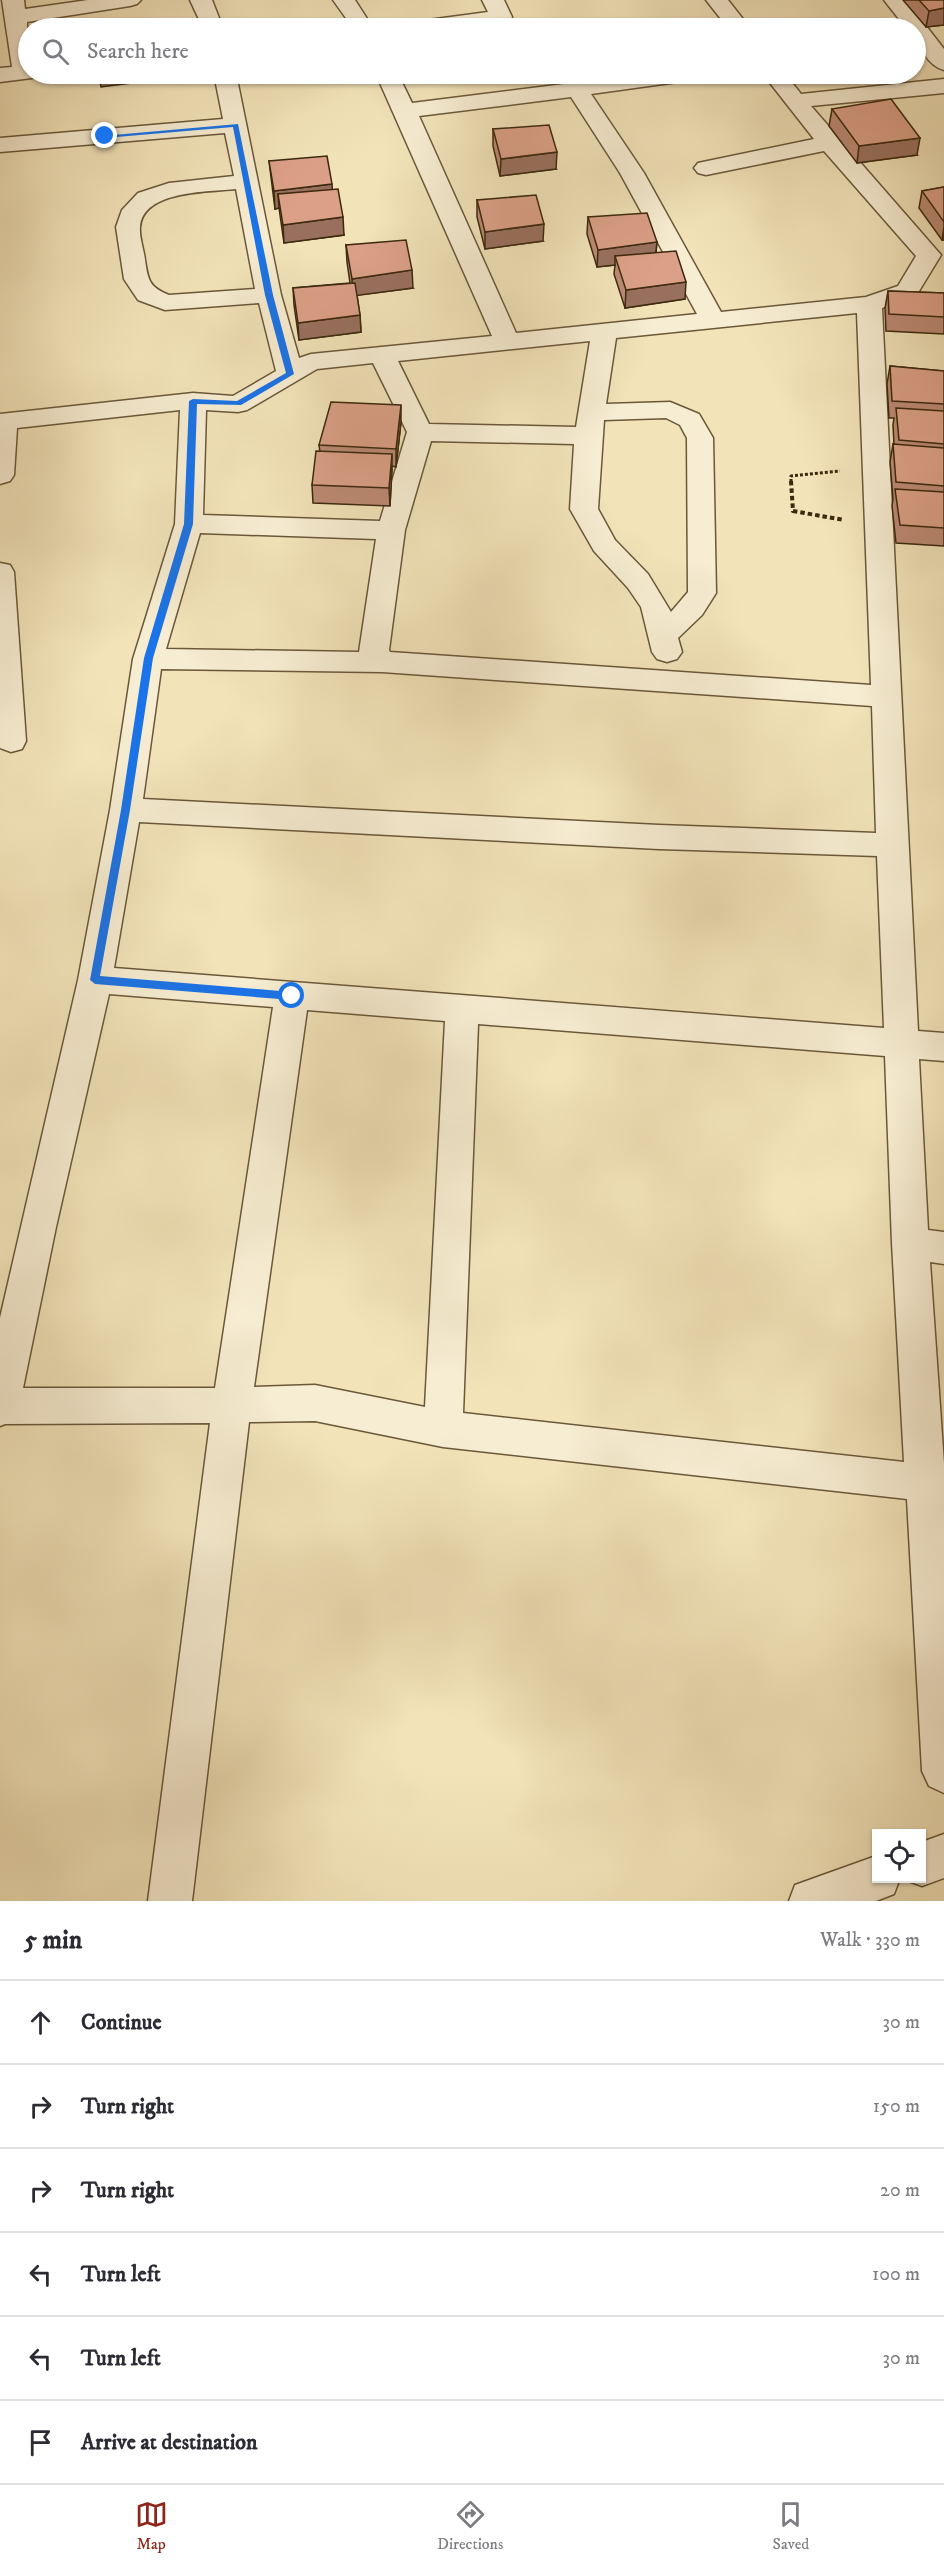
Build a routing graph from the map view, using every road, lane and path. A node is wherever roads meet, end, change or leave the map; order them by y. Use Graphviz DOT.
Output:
graph roads {
  1 [pos="130,0"];
  2 [pos="201,0"];
  3 [pos="344,0"];
  4 [pos="493,0"];
  5 [pos="717,0"];
  6 [pos="896,0"];
  7 [pos="14,8"];
  8 [pos="209,18"];
  9 [pos="356,18"];
  10 [pos="493,18"];
  11 [pos="731,18"];
  12 [pos="910,18"];
  13 [pos="18,34"];
  14 [pos="926,39"];
  15 [pos="944,63"];
  16 [pos="18,74"];
  17 [pos="0,75"];
  18 [pos="227,84"];
  19 [pos="392,84"];
  20 [pos="618,84"];
  21 [pos="782,84"];
  22 [pos="944,86"];
  23 [pos="577,90"];
  24 [pos="795,101"];
  25 [pos="405,111"];
  26 [pos="236,125"];
  27 [pos="830,143"];
  28 [pos="0,145"];
  29 [pos="706,168"];
  30 [pos="247,181"];
  31 [pos="937,254"];
  32 [pos="269,295"];
  33 [pos="869,304"];
  34 [pos="713,321"];
  35 [pos="604,332"];
  36 [pos="507,342"];
  37 [pos="382,355"];
  38 [pos="290,374"];
  39 [pos="193,401"];
  40 [pos="2,421"];
  41 [pos="591,424"];
  42 [pos="420,432"];
  43 [pos="876,467"];
  44 [pos="0,475"];
  45 [pos="189,524"];
  46 [pos="879,527"];
  47 [pos="391,530"];
  48 [pos="0,572"];
  49 [pos="663,635"];
  50 [pos="148,658"];
  51 [pos="382,663"];
  52 [pos="672,681"];
  53 [pos="886,697"];
  54 [pos="11,741"];
  55 [pos="126,810"];
  56 [pos="893,845"];
  57 [pos="95,980"];
  58 [pos="292,996"];
  59 [pos="462,1009"];
  60 [pos="902,1045"];
  61 [pos="944,1047"];
  62 [pos="927,1245"];
  63 [pos="232,1405"];
  64 [pos="0,1407"];
  65 [pos="443,1429"];
  66 [pos="935,1484"];
  67 [pos="944,1771"];
  68 [pos="944,1856"];
  69 [pos="926,1862"];
  70 [pos="872,1880"];
  71 [pos="170,1901"];
  72 [pos="811,1901"];
  1 -- 7 [label="street"];
  2 -- 8 [label="street"];
  3 -- 9 [label="street"];
  4 -- 10 [label="street"];
  5 -- 11 [label="street"];
  6 -- 12 [label="street"];
  7 -- 13 [label="street"];
  14 -- 15 [label="street"];
  16 -- 17 [label="street"];
  18 -- 26 [label="street"];
  19 -- 25 [label="street"];
  20 -- 23 [label="street"];
  21 -- 24 [label="street"];
  22 -- 24 [label="street"];
  23 -- 25 [label="street"];
  23 -- 34 [label="street"];
  24 -- 27 [label="street"];
  25 -- 36 [label="street"];
  26 -- 28 [label="street"];
  26 -- 30 [label="street"];
  27 -- 29 [label="street"];
  27 -- 31 [label="street"];
  30 -- 32 [label="street"];
  30 -- 32 [label="street"];
  31 -- 33 [label="street"];
  32 -- 38 [label="street"];
  33 -- 34 [label="street"];
  33 -- 43 [label="street"];
  34 -- 35 [label="street"];
  35 -- 36 [label="street"];
  35 -- 41 [label="street"];
  36 -- 37 [label="street"];
  37 -- 38 [label="street"];
  37 -- 42 [label="street"];
  38 -- 39 [label="street"];
  39 -- 40 [label="street"];
  39 -- 45 [label="street"];
  40 -- 44 [label="street"];
  41 -- 42 [label="street"];
  41 -- 49 [label="street"];
  41 -- 49 [label="street"];
  42 -- 47 [label="street"];
  43 -- 46 [label="street"];
  43 -- 46 [label="path"];
  45 -- 47 [label="street"];
  45 -- 50 [label="street"];
  46 -- 53 [label="street"];
  47 -- 51 [label="street"];
  48 -- 54 [label="street"];
  49 -- 52 [label="street"];
  50 -- 51 [label="street"];
  50 -- 55 [label="street"];
  51 -- 52 [label="street"];
  52 -- 53 [label="street"];
  53 -- 56 [label="street"];
  55 -- 56 [label="street"];
  55 -- 57 [label="street"];
  56 -- 60 [label="street"];
  57 -- 58 [label="street"];
  57 -- 64 [label="street"];
  58 -- 59 [label="street"];
  58 -- 63 [label="street"];
  59 -- 60 [label="street"];
  59 -- 65 [label="street"];
  60 -- 61 [label="street"];
  60 -- 62 [label="street"];
  62 -- 66 [label="street"];
  63 -- 64 [label="street"];
  63 -- 65 [label="street"];
  63 -- 71 [label="street"];
  65 -- 66 [label="street"];
  66 -- 67 [label="street"];
  68 -- 69 [label="street"];
  70 -- 72 [label="street"];
}
